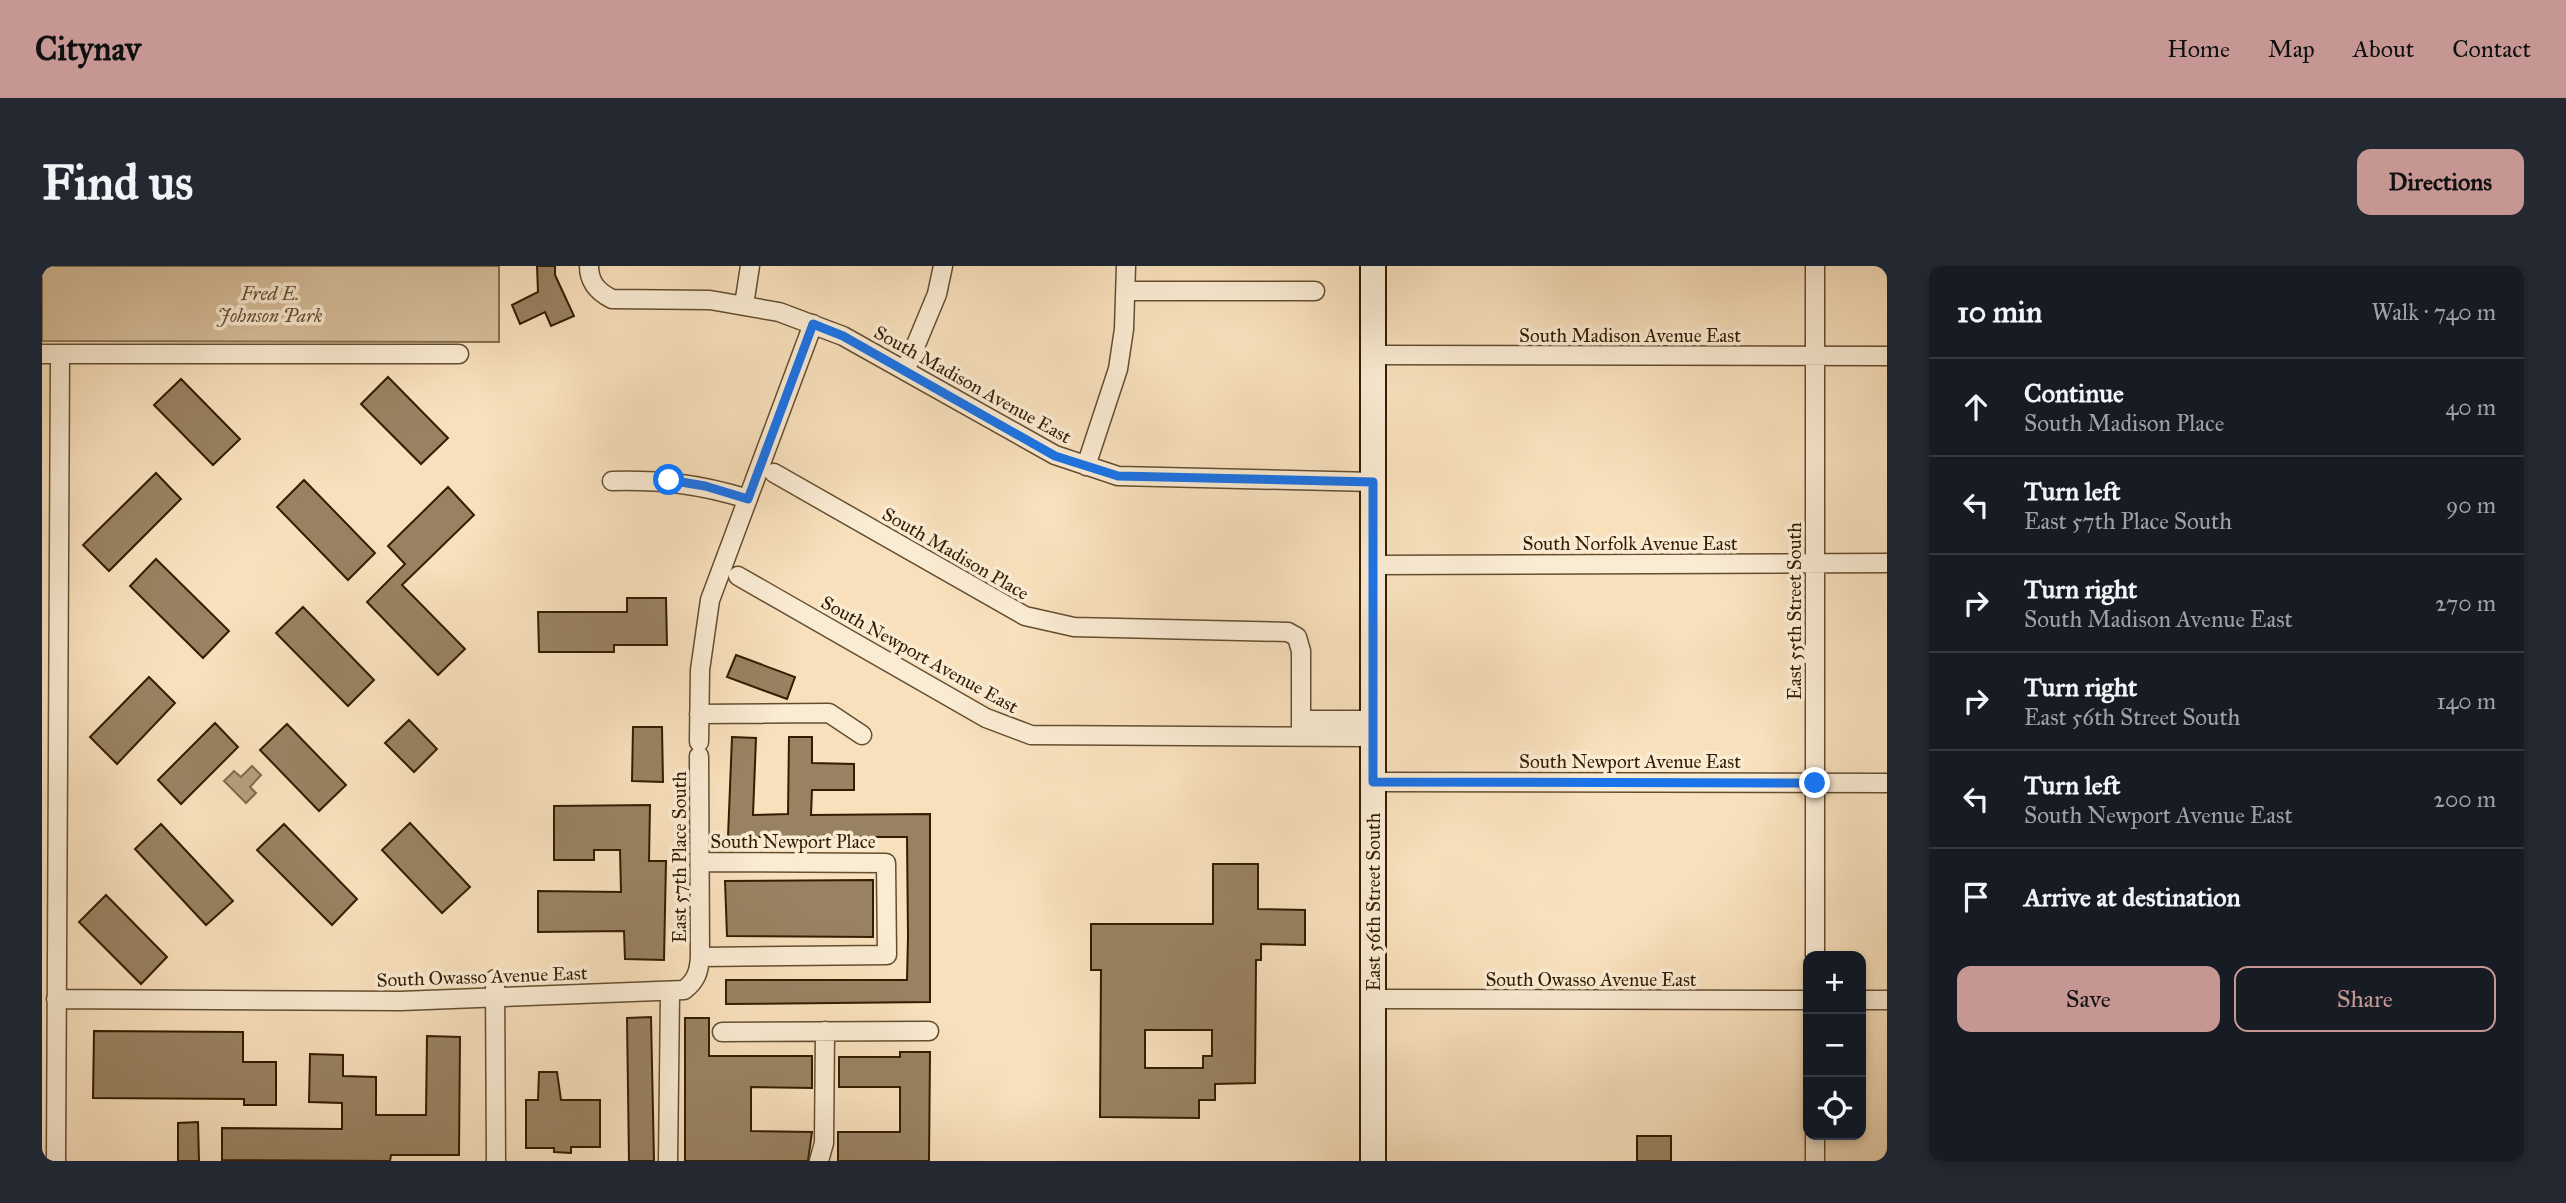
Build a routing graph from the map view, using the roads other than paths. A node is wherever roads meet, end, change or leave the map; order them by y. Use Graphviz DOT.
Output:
graph roads {
  1 [pos="589,266"];
  2 [pos="751,266"];
  3 [pos="943,266"];
  4 [pos="1126,266"];
  5 [pos="1373,266"];
  6 [pos="1815,266"];
  7 [pos="1126,291"];
  8 [pos="1315,291"];
  9 [pos="744,305"];
  10 [pos="813,324"];
  11 [pos="42,354"];
  12 [pos="61,354"];
  13 [pos="459,354"];
  14 [pos="1373,355"];
  15 [pos="1815,356"];
  16 [pos="1887,356"];
  17 [pos="905,371"];
  18 [pos="1086,466"];
  19 [pos="774,473"];
  20 [pos="612,481"];
  21 [pos="1373,482"];
  22 [pos="748,499"];
  23 [pos="51,560"];
  24 [pos="1815,563"];
  25 [pos="1887,563"];
  26 [pos="1373,565"];
  27 [pos="738,576"];
  28 [pos="699,714"];
  29 [pos="1301,728"];
  30 [pos="1374,729"];
  31 [pos="862,735"];
  32 [pos="49,782"];
  33 [pos="1373,782"];
  34 [pos="1815,783"];
  35 [pos="1887,783"];
  36 [pos="700,862"];
  37 [pos="1815,951"];
  38 [pos="700,957"];
  39 [pos="495,979"];
  40 [pos="670,993"];
  41 [pos="495,998"];
  42 [pos="56,999"];
  43 [pos="1373,999"];
  44 [pos="1803,1000"];
  45 [pos="1866,1000"];
  46 [pos="1887,1000"];
  47 [pos="825,1031"];
  48 [pos="929,1031"];
  49 [pos="722,1032"];
  50 [pos="1815,1140"];
  51 [pos="824,1143"];
  52 [pos="56,1161"];
  53 [pos="496,1161"];
  54 [pos="668,1161"];
  55 [pos="819,1161"];
  56 [pos="832,1161"];
  57 [pos="1373,1161"];
  58 [pos="1815,1161"];
  1 -- 9 [label="street, South Madison Avenue East"];
  2 -- 9 [label="street"];
  3 -- 17 [label="street"];
  4 -- 7 [label="street"];
  5 -- 14 [label="street, East 56th Street South"];
  6 -- 15 [label="street, East 55th Street South"];
  7 -- 8 [label="street"];
  7 -- 18 [label="street"];
  9 -- 10 [label="street, South Madison Avenue East"];
  10 -- 17 [label="street, South Madison Avenue East"];
  10 -- 22 [label="street, East 57th Place South"];
  11 -- 12 [label="street"];
  12 -- 13 [label="street"];
  12 -- 23 [label="street"];
  14 -- 15 [label="street, South Madison Avenue East"];
  14 -- 21 [label="street, East 56th Street South"];
  15 -- 16 [label="street, South Madison Avenue East"];
  15 -- 24 [label="street, East 55th Street South"];
  17 -- 18 [label="street, South Madison Avenue East"];
  18 -- 21 [label="street, South Madison Avenue East"];
  19 -- 29 [label="street, South Madison Place"];
  20 -- 22 [label="street"];
  21 -- 26 [label="street, East 56th Street South"];
  22 -- 28 [label="street, East 57th Place South"];
  23 -- 32 [label="street"];
  24 -- 25 [label="street, South Norfolk Avenue East"];
  24 -- 26 [label="street, South Norfolk Avenue East"];
  24 -- 34 [label="street, East 55th Street South"];
  26 -- 30 [label="street, East 56th Street South"];
  27 -- 29 [label="street, South Newport Avenue East"];
  28 -- 31 [label="street"];
  28 -- 36 [label="street, East 57th Place South"];
  29 -- 30 [label="street, South Newport Avenue East"];
  30 -- 33 [label="street, East 56th Street South"];
  32 -- 42 [label="street"];
  33 -- 34 [label="street, South Newport Avenue East"];
  33 -- 43 [label="street, East 56th Street South"];
  34 -- 35 [label="street, South Newport Avenue East"];
  34 -- 37 [label="street, East 55th Street South"];
  36 -- 38 [label="street, East 57th Place South"];
  36 -- 38 [label="street, South Newport Place"];
  38 -- 40 [label="street"];
  39 -- 41 [label="street"];
  40 -- 41 [label="street, South Owasso Avenue East"];
  40 -- 54 [label="street"];
  41 -- 42 [label="street, South Owasso Avenue East"];
  41 -- 53 [label="street"];
  42 -- 52 [label="street"];
  43 -- 44 [label="street, South Owasso Avenue East"];
  43 -- 57 [label="street, East 56th Street South"];
  45 -- 46 [label="street"];
  47 -- 48 [label="street"];
  47 -- 49 [label="street"];
  47 -- 51 [label="street"];
  50 -- 58 [label="street"];
  51 -- 55 [label="street"];
  51 -- 56 [label="street"];
}
